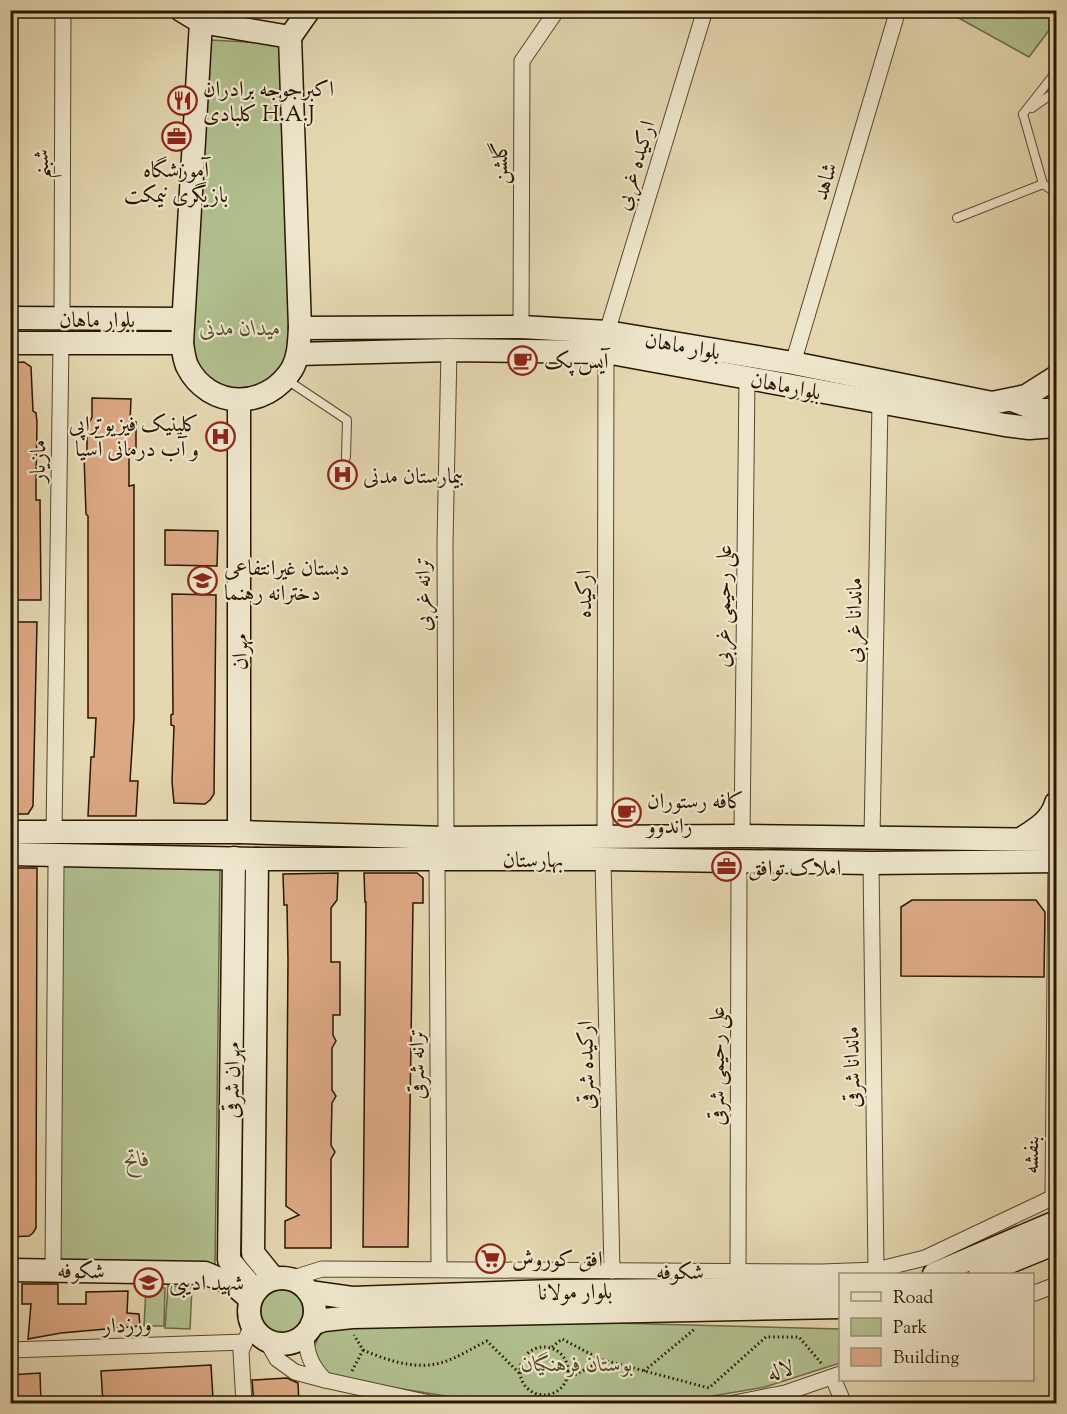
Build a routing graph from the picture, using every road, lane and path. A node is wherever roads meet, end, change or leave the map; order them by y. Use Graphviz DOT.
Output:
graph roads {
  1 [pos="63,10"];
  2 [pos="309,10"];
  3 [pos="557,10"];
  4 [pos="705,10"];
  5 [pos="898,10"];
  6 [pos="191,16"];
  7 [pos="290,37"];
  8 [pos="1056,72"];
  9 [pos="1056,91"];
  10 [pos="1023,114"];
  11 [pos="1043,184"];
  12 [pos="1056,193"];
  13 [pos="957,218"];
  14 [pos="10,318"];
  15 [pos="62,318"];
  16 [pos="183,319"];
  17 [pos="521,327"];
  18 [pos="300,328"];
  19 [pos="606,342"];
  20 [pos="10,343"];
  21 [pos="61,343"];
  22 [pos="182,343"];
  23 [pos="449,350"];
  24 [pos="298,354"];
  25 [pos="793,363"];
  26 [pos="747,377"];
  27 [pos="1056,377"];
  28 [pos="285,378"];
  29 [pos="239,400"];
  30 [pos="1012,400"];
  31 [pos="880,403"];
  32 [pos="1056,410"];
  33 [pos="1056,426"];
  34 [pos="346,457"];
  35 [pos="1056,803"];
  36 [pos="10,832"];
  37 [pos="54,832"];
  38 [pos="239,832"];
  39 [pos="605,836"];
  40 [pos="742,836"];
  41 [pos="872,837"];
  42 [pos="446,838"];
  43 [pos="1021,839"];
  44 [pos="10,854"];
  45 [pos="1056,854"];
  46 [pos="246,859"];
  47 [pos="603,859"];
  48 [pos="437,860"];
  49 [pos="739,860"];
  50 [pos="871,863"];
  51 [pos="56,865"];
  52 [pos="1054,1197"];
  53 [pos="1056,1222"];
  54 [pos="1056,1243"];
  55 [pos="439,1268"];
  56 [pos="53,1269"];
  57 [pos="10,1270"];
  58 [pos="876,1270"];
  59 [pos="612,1271"];
  60 [pos="738,1272"];
  61 [pos="939,1273"];
  62 [pos="985,1273"];
  63 [pos="1056,1285"];
  64 [pos="268,1287"];
  65 [pos="839,1289"];
  66 [pos="309,1292"];
  67 [pos="1034,1293"];
  68 [pos="839,1307"];
  69 [pos="718,1310"];
  70 [pos="343,1318"];
  71 [pos="309,1329"];
  72 [pos="255,1335"];
  73 [pos="552,1347"];
  74 [pos="10,1350"];
  75 [pos="363,1350"];
  76 [pos="603,1360"];
  77 [pos="644,1371"];
  78 [pos="519,1373"];
  79 [pos="837,1376"];
  80 [pos="567,1379"];
  81 [pos="325,1380"];
  82 [pos="341,1384"];
  83 [pos="244,1404"];
  84 [pos="434,1404"];
  85 [pos="729,1404"];
  86 [pos="844,1404"];
  1 -- 15 [label="street, شبنم"];
  2 -- 7 [label="main road"];
  3 -- 17 [label="street, گلشن"];
  4 -- 19 [label="street, ارکیده غربی"];
  5 -- 25 [label="street, شاهد"];
  6 -- 7 [label="main road"];
  6 -- 16 [label="main road"];
  7 -- 18 [label="main road"];
  8 -- 10 [label="lane"];
  9 -- 10 [label="lane"];
  10 -- 11 [label="lane"];
  11 -- 12 [label="lane"];
  11 -- 13 [label="lane"];
  14 -- 15 [label="main road, بلوار ماهان"];
  15 -- 16 [label="main road, بلوار ماهان"];
  16 -- 22 [label="main road"];
  17 -- 18 [label="main road, بلوار ماهان"];
  17 -- 19 [label="main road, بلوار ماهان"];
  18 -- 24 [label="main road"];
  19 -- 23 [label="main road, بلوارماهان"];
  19 -- 25 [label="main road, بلوار ماهان"];
  19 -- 26 [label="main road, بلوارماهان"];
  19 -- 39 [label="street, ارکیده"];
  20 -- 21 [label="main road, بلوار ماهان"];
  21 -- 22 [label="main road, بلوار ماهان"];
  21 -- 37 [label="street, مازیار"];
  22 -- 29 [label="main road"];
  23 -- 24 [label="main road, بلوارماهان"];
  23 -- 42 [label="street, ترانه غربی"];
  24 -- 28 [label="main road"];
  25 -- 30 [label="main road, بلوار ماهان"];
  26 -- 31 [label="main road, بلوارماهان"];
  26 -- 40 [label="street, علی رحیمی غربی"];
  27 -- 30 [label="main road, بلوار ماهان"];
  28 -- 29 [label="main road"];
  28 -- 34 [label="lane"];
  29 -- 38 [label="main road, مهران"];
  30 -- 32 [label="main road"];
  31 -- 33 [label="main road, بلوارماهان"];
  31 -- 41 [label="street, ماندانا غربی"];
  35 -- 43 [label="main road"];
  36 -- 37 [label="main road, بهارستان"];
  37 -- 38 [label="main road, بهارستان"];
  38 -- 42 [label="main road, بهارستان"];
  39 -- 40 [label="main road, بهارستان"];
  39 -- 42 [label="main road, بهارستان"];
  40 -- 41 [label="main road, بهارستان"];
  41 -- 43 [label="main road, بهارستان"];
  43 -- 45 [label="main road, بهارستان"];
  44 -- 46 [label="main road, بهارستان"];
  45 -- 50 [label="main road, بهارستان"];
  45 -- 52 [label="street, بنفشه"];
  46 -- 48 [label="main road, بهارستان"];
  46 -- 64 [label="main road, مهران شرقی"];
  47 -- 48 [label="main road, بهارستان"];
  47 -- 49 [label="main road, بهارستان"];
  47 -- 59 [label="street, ارکیده شرقی"];
  48 -- 55 [label="street, ترانه شرقی"];
  49 -- 50 [label="main road, بهارستان"];
  49 -- 60 [label="street, علی رحیمی شرقی"];
  50 -- 58 [label="street, ماندانا شرقی"];
  51 -- 56 [label="street"];
  52 -- 58 [label="street, شکوفه"];
  53 -- 61 [label="main road"];
  54 -- 62 [label="main road"];
  55 -- 59 [label="street, شکوفه"];
  55 -- 64 [label="street, شکوفه"];
  56 -- 57 [label="main road, شکوفه"];
  56 -- 64 [label="main road, شکوفه"];
  58 -- 60 [label="street, شکوفه"];
  59 -- 60 [label="street, شکوفه"];
  63 -- 67 [label="street"];
  64 -- 66 [label="main road"];
  64 -- 72 [label="main road"];
  65 -- 66 [label="main road, بلوار مولانا"];
  66 -- 71 [label="main road"];
  68 -- 69 [label="main road, بلوار مولانا"];
  69 -- 70 [label="main road, بلوار مولانا"];
  69 -- 77 [label="path"];
  70 -- 71 [label="main road, بلوار مولانا"];
  70 -- 75 [label="path"];
  71 -- 72 [label="main road"];
  71 -- 81 [label="street"];
  72 -- 74 [label="street, ورزدار"];
  72 -- 81 [label="street"];
  72 -- 83 [label="street"];
  73 -- 76 [label="path"];
  73 -- 78 [label="path"];
  73 -- 80 [label="path"];
  75 -- 78 [label="path"];
  75 -- 82 [label="path"];
  76 -- 77 [label="path"];
  76 -- 80 [label="path"];
  77 -- 79 [label="path"];
  78 -- 80 [label="path"];
  79 -- 85 [label="street, لاله"];
  79 -- 86 [label="street"];
  81 -- 82 [label="street"];
  82 -- 84 [label="street"];
}
